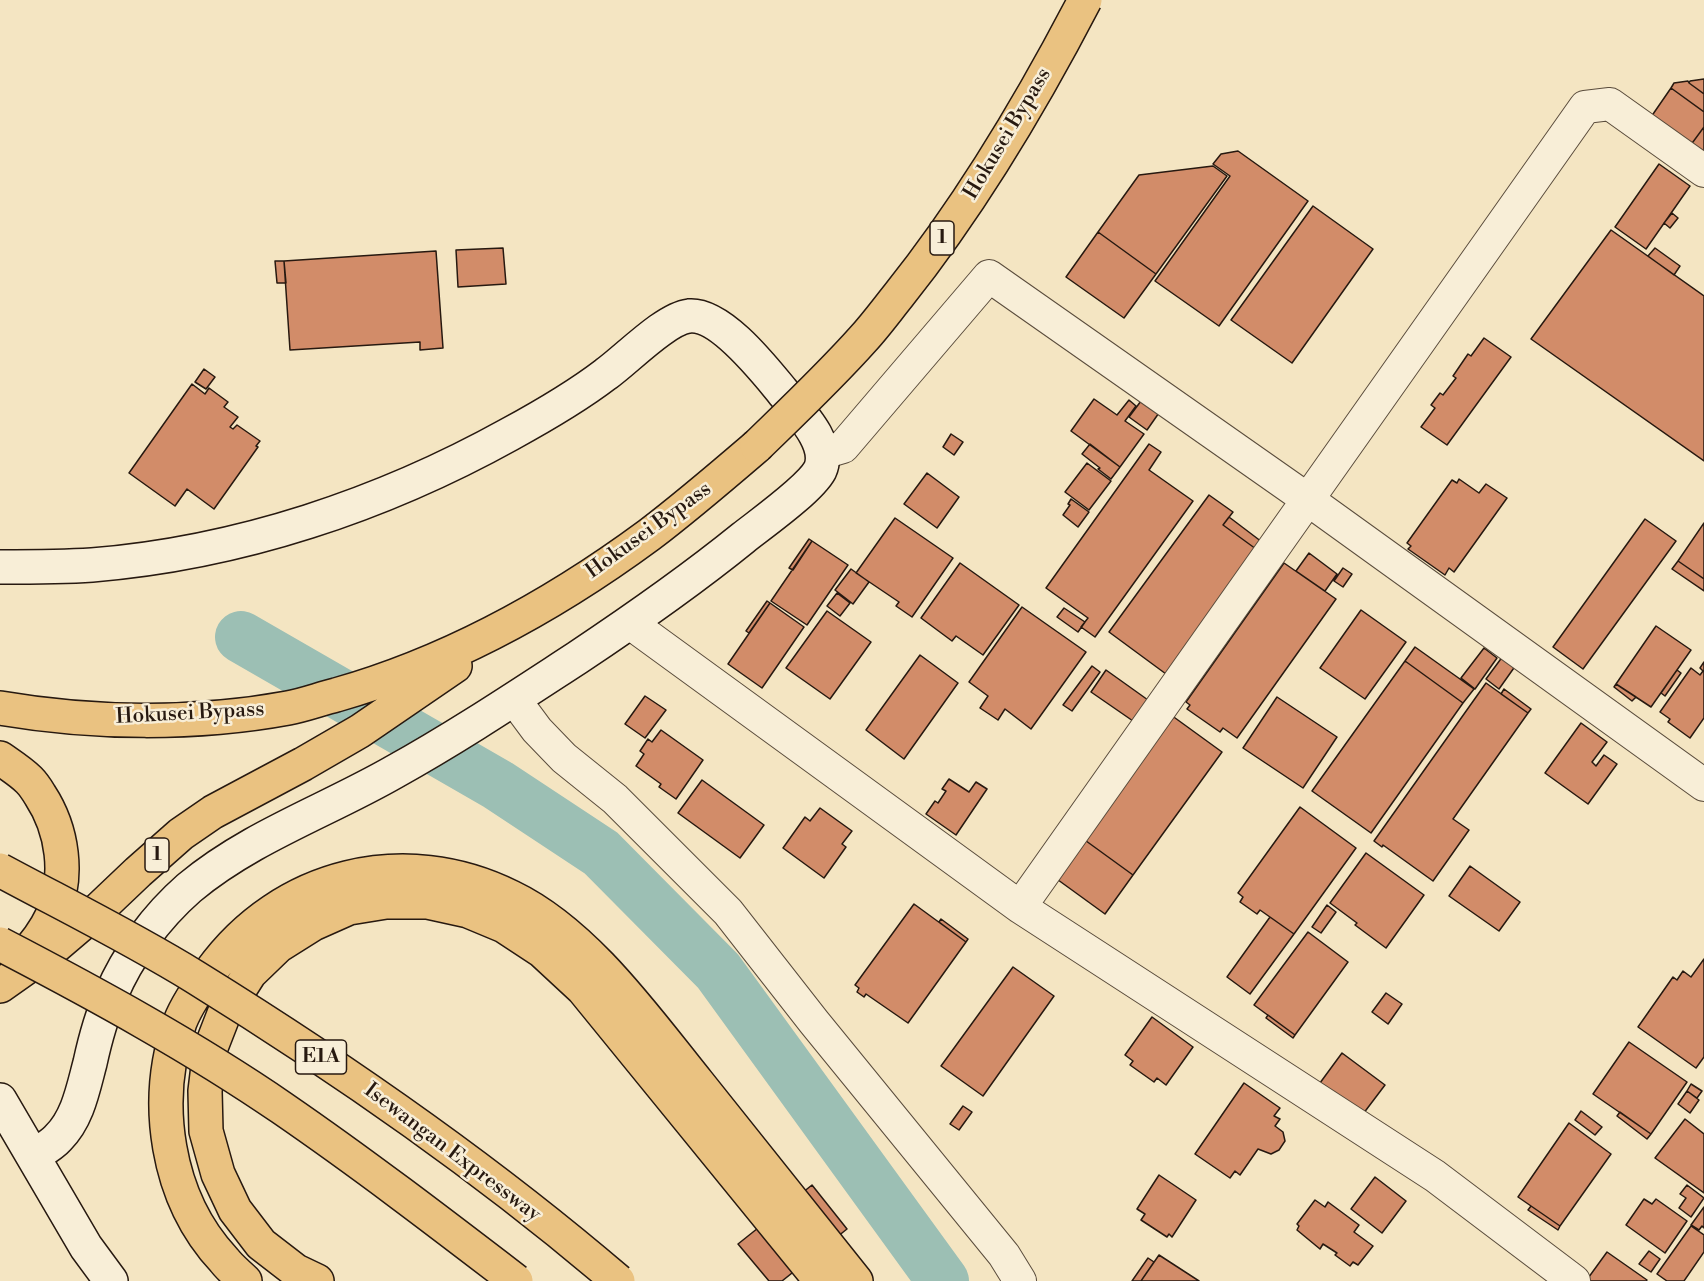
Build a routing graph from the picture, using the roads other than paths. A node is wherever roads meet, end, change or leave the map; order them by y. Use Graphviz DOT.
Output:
graph roads {
  1 [pos="1085,0"];
  2 [pos="1704,171"];
  3 [pos="823,453"];
  4 [pos="1307,499"];
  5 [pos="0,567"];
  6 [pos="521,618"];
  7 [pos="630,623"];
  8 [pos="0,687"];
  9 [pos="514,699"];
  10 [pos="277,703"];
  11 [pos="0,708"];
  12 [pos="0,758"];
  13 [pos="1704,785"];
  14 [pos="0,870"];
  15 [pos="1020,907"];
  16 [pos="0,944"];
  17 [pos="0,979"];
  18 [pos="0,986"];
  19 [pos="0,1101"];
  20 [pos="33,1156"];
  21 [pos="234,1270"];
  22 [pos="111,1281"];
  23 [pos="317,1281"];
  24 [pos="516,1281"];
  25 [pos="618,1281"];
  26 [pos="821,1281"];
  27 [pos="856,1281"];
  28 [pos="1020,1281"];
  29 [pos="1574,1281"];
  1 -- 6 [label="highway, Hokusei Bypass / 1, bridge"];
  2 -- 4 [label="street"];
  3 -- 4 [label="street"];
  3 -- 5 [label="street"];
  3 -- 7 [label="street"];
  4 -- 13 [label="street"];
  4 -- 15 [label="street"];
  6 -- 10 [label="highway, Hokusei Bypass / 1"];
  6 -- 18 [label="highway, 1"];
  7 -- 9 [label="street"];
  7 -- 15 [label="street"];
  8 -- 10 [label="highway"];
  9 -- 20 [label="street"];
  9 -- 28 [label="street"];
  10 -- 11 [label="highway, Hokusei Bypass"];
  12 -- 17 [label="highway"];
  14 -- 25 [label="highway, Isewangan Expressway / E1A, bridge"];
  15 -- 29 [label="street"];
  16 -- 24 [label="highway, bridge"];
  19 -- 20 [label="street"];
  20 -- 22 [label="street"];
  21 -- 27 [label="highway"];
  23 -- 26 [label="highway"];
}
